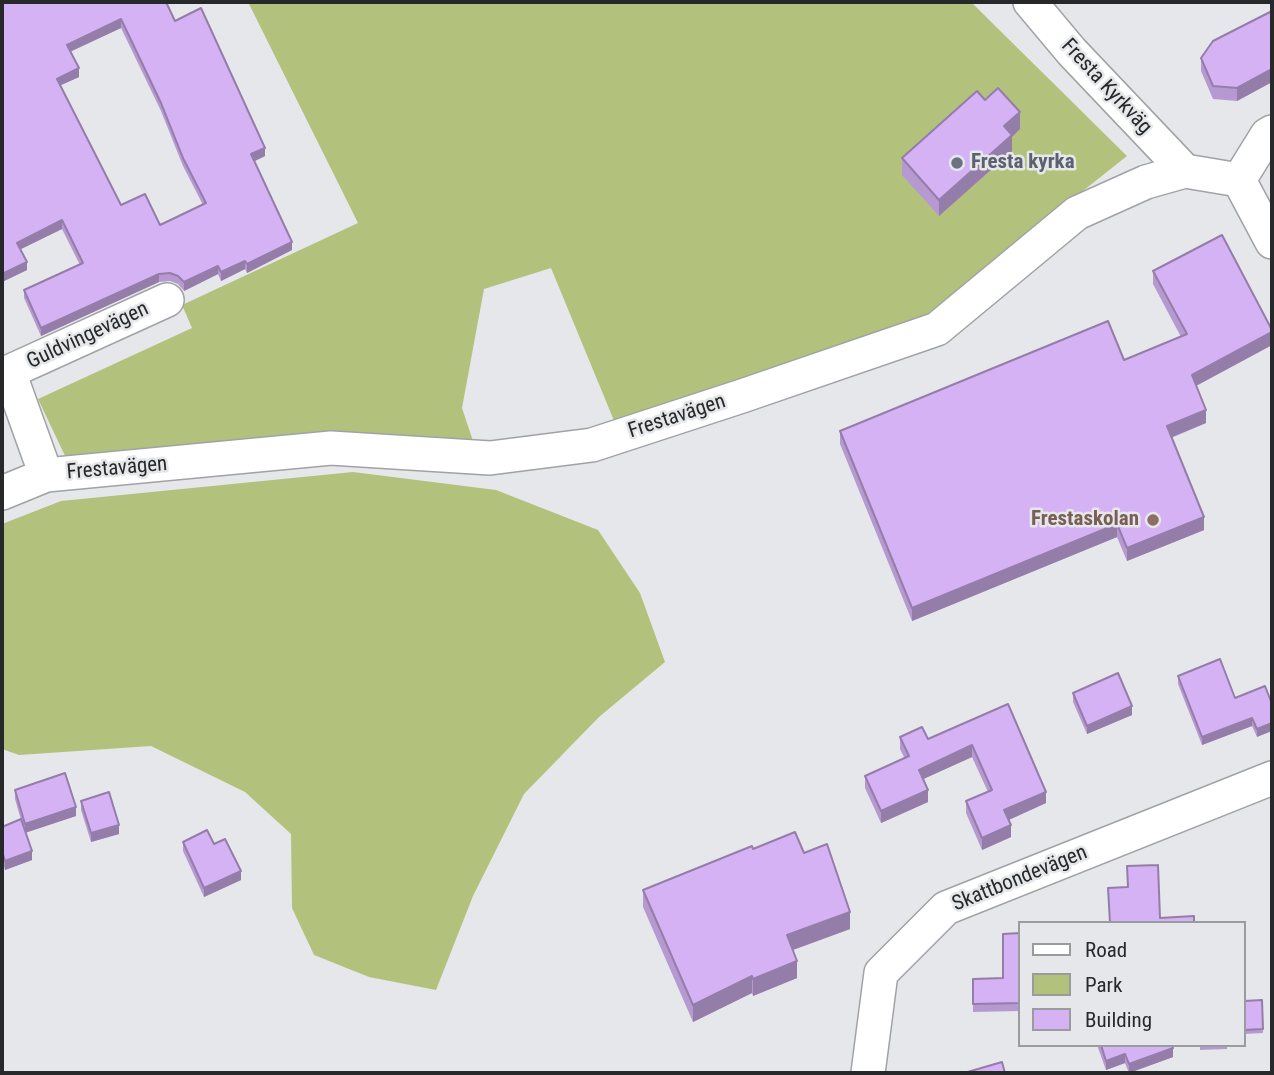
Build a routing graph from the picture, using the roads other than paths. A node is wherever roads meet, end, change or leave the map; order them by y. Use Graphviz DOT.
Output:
graph roads {
  1 [pos="1030,2"];
  2 [pos="1272,132"];
  3 [pos="1185,171"];
  4 [pos="1239,180"];
  5 [pos="1272,242"];
  6 [pos="167,300"];
  7 [pos="6,373"];
  8 [pos="46,475"];
  9 [pos="2,493"];
  10 [pos="1272,778"];
  11 [pos="869,1073"];
  1 -- 3 [label="street, Fresta Kyrkväg"];
  2 -- 4 [label="street"];
  3 -- 4 [label="street, Frestavägen"];
  3 -- 8 [label="street, Frestavägen"];
  4 -- 5 [label="street"];
  6 -- 7 [label="street, Guldvingevägen"];
  7 -- 8 [label="street, Guldvingevägen"];
  8 -- 9 [label="street, Frestavägen"];
  10 -- 11 [label="street, Skattbondevägen"];
}
